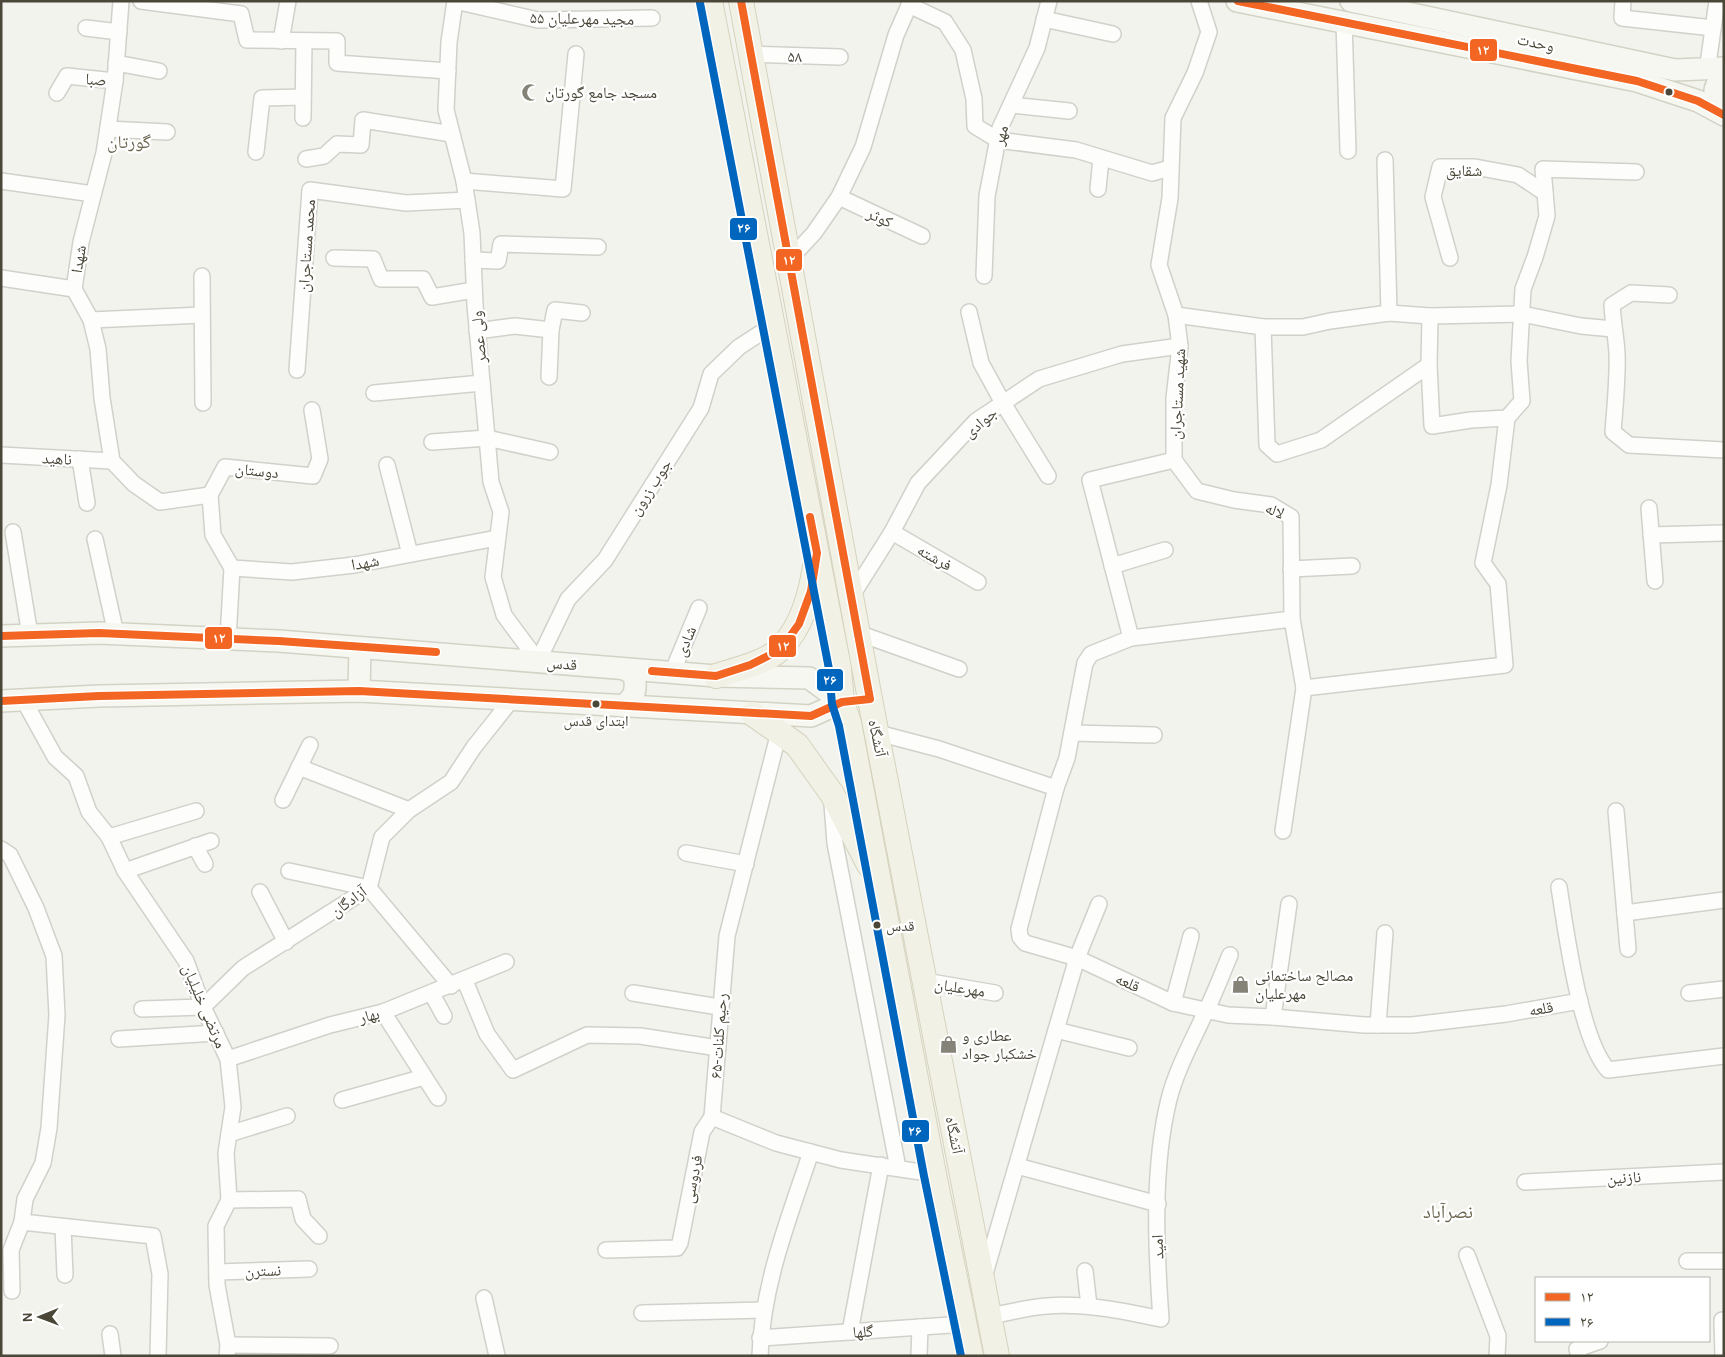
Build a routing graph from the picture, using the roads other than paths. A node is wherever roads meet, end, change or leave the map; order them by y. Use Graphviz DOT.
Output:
graph roads {
  1 [pos="121,1"];
  2 [pos="141,1"];
  3 [pos="288,1"];
  4 [pos="455,1"];
  5 [pos="710,1"];
  6 [pos="741,1"];
  7 [pos="1049,1"];
  8 [pos="1199,1"];
  9 [pos="1237,1"];
  10 [pos="1351,1"];
  11 [pos="1623,1"];
  12 [pos="1717,1"];
  13 [pos="910,3"];
  14 [pos="652,18"];
  15 [pos="1044,19"];
  16 [pos="1344,22"];
  17 [pos="86,28"];
  18 [pos="1713,28"];
  19 [pos="119,32"];
  20 [pos="1113,34"];
  21 [pos="281,40"];
  22 [pos="304,41"];
  23 [pos="576,54"];
  24 [pos="750,54"];
  25 [pos="840,57"];
  26 [pos="116,63"];
  27 [pos="159,70"];
  28 [pos="448,71"];
  29 [pos="1718,72"];
  30 [pos="115,80"];
  31 [pos="57,93"];
  32 [pos="303,97"];
  33 [pos="1011,105"];
  34 [pos="1069,111"];
  35 [pos="1724,115"];
  36 [pos="303,118"];
  37 [pos="108,128"];
  38 [pos="167,132"];
  39 [pos="452,134"];
  40 [pos="998,140"];
  41 [pos="1348,151"];
  42 [pos="256,152"];
  43 [pos="1101,158"];
  44 [pos="306,159"];
  45 [pos="1385,160"];
  46 [pos="1170,168"];
  47 [pos="1636,172"];
  48 [pos="1,181"];
  49 [pos="464,181"];
  50 [pos="1098,188"];
  51 [pos="93,194"];
  52 [pos="1545,194"];
  53 [pos="839,198"];
  54 [pos="467,200"];
  55 [pos="922,236"];
  56 [pos="598,247"];
  57 [pos="334,258"];
  58 [pos="1450,258"];
  59 [pos="473,260"];
  60 [pos="788,261"];
  61 [pos="202,276"];
  62 [pos="984,276"];
  63 [pos="1,278"];
  64 [pos="74,289"];
  65 [pos="474,290"];
  66 [pos="1670,295"];
  67 [pos="969,312"];
  68 [pos="582,313"];
  69 [pos="1389,313"];
  70 [pos="1522,314"];
  71 [pos="202,315"];
  72 [pos="1176,315"];
  73 [pos="1430,316"];
  74 [pos="92,320"];
  75 [pos="773,325"];
  76 [pos="1263,328"];
  77 [pos="1613,329"];
  78 [pos="551,330"];
  79 [pos="477,331"];
  80 [pos="1180,346"];
  81 [pos="1429,365"];
  82 [pos="297,370"];
  83 [pos="550,377"];
  84 [pos="482,383"];
  85 [pos="374,393"];
  86 [pos="203,403"];
  87 [pos="1003,403"];
  88 [pos="312,410"];
  89 [pos="1507,418"];
  90 [pos="487,438"];
  91 [pos="432,442"];
  92 [pos="1724,450"];
  93 [pos="550,452"];
  94 [pos="1,455"];
  95 [pos="80,459"];
  96 [pos="1174,460"];
  97 [pos="112,461"];
  98 [pos="387,465"];
  99 [pos="1048,476"];
  100 [pos="210,495"];
  101 [pos="87,504"];
  102 [pos="1649,508"];
  103 [pos="13,532"];
  104 [pos="892,532"];
  105 [pos="1724,533"];
  106 [pos="1651,535"];
  107 [pos="497,538"];
  108 [pos="95,539"];
  109 [pos="1165,550"];
  110 [pos="817,553"];
  111 [pos="410,554"];
  112 [pos="1112,566"];
  113 [pos="1352,566"];
  114 [pos="232,568"];
  115 [pos="1292,569"];
  116 [pos="1655,581"];
  117 [pos="978,582"];
  118 [pos="851,597"];
  119 [pos="699,608"];
  120 [pos="1292,618"];
  121 [pos="858,633"];
  122 [pos="116,634"];
  123 [pos="30,635"];
  124 [pos="1,636"];
  125 [pos="1131,638"];
  126 [pos="228,639"];
  127 [pos="360,648"];
  128 [pos="538,661"];
  129 [pos="625,669"];
  130 [pos="959,669"];
  131 [pos="672,673"];
  132 [pos="716,676"];
  133 [pos="1304,688"];
  134 [pos="359,691"];
  135 [pos="513,698"];
  136 [pos="23,699"];
  137 [pos="870,699"];
  138 [pos="1,701"];
  139 [pos="842,702"];
  140 [pos="623,706"];
  141 [pos="753,714"];
  142 [pos="779,732"];
  143 [pos="878,733"];
  144 [pos="1072,733"];
  145 [pos="1154,735"];
  146 [pos="310,745"];
  147 [pos="299,767"];
  148 [pos="1056,788"];
  149 [pos="832,794"];
  150 [pos="283,800"];
  151 [pos="409,810"];
  152 [pos="196,811"];
  153 [pos="1616,811"];
  154 [pos="1283,831"];
  155 [pos="109,838"];
  156 [pos="211,841"];
  157 [pos="195,846"];
  158 [pos="1,849"];
  159 [pos="686,853"];
  160 [pos="204,864"];
  161 [pos="746,864"];
  162 [pos="125,871"];
  163 [pos="289,871"];
  164 [pos="1559,887"];
  165 [pos="369,888"];
  166 [pos="881,888"];
  167 [pos="260,892"];
  168 [pos="1724,900"];
  169 [pos="1099,904"];
  170 [pos="1289,904"];
  171 [pos="1625,913"];
  172 [pos="1385,933"];
  173 [pos="1191,936"];
  174 [pos="286,942"];
  175 [pos="1628,949"];
  176 [pos="1230,955"];
  177 [pos="1077,958"];
  178 [pos="506,962"];
  179 [pos="925,981"];
  180 [pos="458,984"];
  181 [pos="1724,989"];
  182 [pos="633,993"];
  183 [pos="996,993"];
  184 [pos="1689,993"];
  185 [pos="432,994"];
  186 [pos="1580,1001"];
  187 [pos="1173,1003"];
  188 [pos="203,1007"];
  189 [pos="719,1007"];
  190 [pos="142,1009"];
  191 [pos="1207,1010"];
  192 [pos="382,1012"];
  193 [pos="444,1016"];
  194 [pos="1273,1017"];
  195 [pos="1378,1025"];
  196 [pos="1056,1030"];
  197 [pos="216,1033"];
  198 [pos="119,1040"];
  199 [pos="718,1048"];
  200 [pos="1128,1048"];
  201 [pos="1724,1056"];
  202 [pos="228,1059"];
  203 [pos="424,1077"];
  204 [pos="438,1098"];
  205 [pos="342,1100"];
  206 [pos="287,1116"];
  207 [pos="712,1117"];
  208 [pos="229,1134"];
  209 [pos="811,1152"];
  210 [pos="881,1165"];
  211 [pos="1017,1166"];
  212 [pos="898,1168"];
  213 [pos="1724,1172"];
  214 [pos="934,1174"];
  215 [pos="1525,1182"];
  216 [pos="229,1200"];
  217 [pos="1158,1204"];
  218 [pos="22,1222"];
  219 [pos="63,1227"];
  220 [pos="320,1236"];
  221 [pos="606,1250"];
  222 [pos="1467,1255"];
  223 [pos="1687,1261"];
  224 [pos="1724,1261"];
  225 [pos="309,1269"];
  226 [pos="1085,1271"];
  227 [pos="217,1272"];
  228 [pos="65,1275"];
  229 [pos="983,1281"];
  230 [pos="12,1291"];
  231 [pos="484,1298"];
  232 [pos="1089,1306"];
  233 [pos="764,1310"];
  234 [pos="642,1313"];
  235 [pos="990,1316"];
  236 [pos="1722,1320"];
  237 [pos="965,1324"];
  238 [pos="920,1327"];
  239 [pos="850,1332"];
  240 [pos="110,1334"];
  241 [pos="760,1338"];
  242 [pos="1597,1342"];
  243 [pos="330,1346"];
  244 [pos="227,1351"];
  245 [pos="113,1356"];
  246 [pos="158,1356"];
  247 [pos="497,1356"];
  248 [pos="760,1356"];
  249 [pos="919,1356"];
  250 [pos="971,1356"];
  251 [pos="997,1356"];
  252 [pos="1497,1356"];
  253 [pos="1579,1356"];
  254 [pos="1723,1356"];
  1 -- 19 [label="street, شهدا"];
  2 -- 21 [label="street"];
  3 -- 21 [label="street"];
  4 -- 14 [label="street, ۵۵ مجید مهرعلیان"];
  4 -- 28 [label="street, ولی عصر"];
  5 -- 75 [label="main road, آتشگاه"];
  6 -- 24 [label="main road, آتشگاه"];
  7 -- 15 [label="street, مهر"];
  8 -- 46 [label="street, شهید مستاجران"];
  9 -- 16 [label="main road, وحدت"];
  10 -- 29 [label="main road, وحدت"];
  11 -- 18 [label="street"];
  12 -- 18 [label="street"];
  13 -- 40 [label="street"];
  13 -- 53 [label="street"];
  15 -- 20 [label="street"];
  15 -- 33 [label="street, مهر"];
  16 -- 35 [label="main road, وحدت"];
  16 -- 41 [label="street"];
  17 -- 19 [label="street"];
  18 -- 29 [label="street"];
  19 -- 26 [label="street, شهدا"];
  21 -- 22 [label="street"];
  22 -- 28 [label="street"];
  22 -- 32 [label="street"];
  23 -- 49 [label="street"];
  24 -- 25 [label="street, ۵۸"];
  24 -- 60 [label="main road, آتشگاه"];
  26 -- 27 [label="street"];
  26 -- 30 [label="street, شهدا"];
  28 -- 39 [label="street, ولی عصر"];
  29 -- 35 [label="main road"];
  30 -- 31 [label="street, صبا"];
  30 -- 37 [label="street, شهدا"];
  32 -- 36 [label="street"];
  32 -- 42 [label="street"];
  33 -- 34 [label="street"];
  33 -- 40 [label="street, مهر"];
  37 -- 38 [label="street"];
  37 -- 51 [label="street, شهدا"];
  39 -- 44 [label="street"];
  39 -- 49 [label="street, ولی عصر"];
  40 -- 43 [label="street"];
  40 -- 62 [label="street, مهر"];
  43 -- 46 [label="street"];
  43 -- 50 [label="street"];
  45 -- 69 [label="street"];
  46 -- 72 [label="street, شهید مستاجران"];
  47 -- 52 [label="street"];
  48 -- 51 [label="street"];
  49 -- 54 [label="street, ولی عصر"];
  51 -- 64 [label="street, شهدا"];
  52 -- 58 [label="street, شقایق"];
  52 -- 70 [label="street"];
  53 -- 55 [label="street, کوثر"];
  53 -- 60 [label="street"];
  54 -- 59 [label="street, ولی عصر"];
  54 -- 82 [label="street, محمد مستاجران"];
  56 -- 59 [label="street"];
  57 -- 65 [label="street"];
  59 -- 65 [label="street, ولی عصر"];
  60 -- 118 [label="main road, آتشگاه"];
  61 -- 71 [label="street"];
  63 -- 64 [label="street"];
  64 -- 74 [label="street, شهدا"];
  65 -- 79 [label="street, ولی عصر"];
  66 -- 77 [label="street"];
  67 -- 87 [label="street"];
  68 -- 78 [label="street"];
  69 -- 73 [label="street"];
  69 -- 76 [label="street"];
  70 -- 73 [label="street"];
  70 -- 77 [label="street"];
  70 -- 89 [label="street"];
  71 -- 74 [label="street"];
  71 -- 86 [label="street"];
  72 -- 76 [label="street"];
  72 -- 80 [label="street, شهید مستاجران"];
  73 -- 81 [label="street"];
  74 -- 97 [label="street, شهدا"];
  75 -- 110 [label="main road, آتشگاه"];
  75 -- 128 [label="street, جوب زرون"];
  76 -- 81 [label="street"];
  77 -- 92 [label="street"];
  78 -- 79 [label="street"];
  78 -- 83 [label="street"];
  79 -- 84 [label="street, ولی عصر"];
  80 -- 87 [label="street, جوادی"];
  80 -- 96 [label="street, شهید مستاجران"];
  81 -- 89 [label="street"];
  84 -- 85 [label="street"];
  84 -- 90 [label="street, ولی عصر"];
  87 -- 99 [label="street"];
  87 -- 104 [label="street, جوادی"];
  88 -- 100 [label="street, دوستان"];
  89 -- 133 [label="street"];
  90 -- 91 [label="street"];
  90 -- 93 [label="street"];
  90 -- 107 [label="street, ولی عصر"];
  94 -- 95 [label="street, ناهید"];
  95 -- 97 [label="street, ناهید"];
  95 -- 101 [label="street"];
  96 -- 112 [label="street, شهید مستاجران"];
  96 -- 115 [label="street, لاله"];
  97 -- 100 [label="street"];
  98 -- 111 [label="street"];
  100 -- 114 [label="street"];
  102 -- 106 [label="street"];
  103 -- 123 [label="street"];
  104 -- 117 [label="street, فرشته"];
  104 -- 118 [label="street, جوادی"];
  105 -- 106 [label="street"];
  106 -- 116 [label="street"];
  107 -- 111 [label="street, شهدا"];
  107 -- 128 [label="street, ولی عصر"];
  108 -- 122 [label="street"];
  109 -- 112 [label="street"];
  110 -- 132 [label="main road"];
  110 -- 139 [label="main road, آتشگاه"];
  111 -- 114 [label="street, شهدا"];
  112 -- 125 [label="street, شهید مستاجران"];
  113 -- 115 [label="street"];
  114 -- 126 [label="street"];
  115 -- 120 [label="street, لاله"];
  118 -- 121 [label="main road, آتشگاه"];
  119 -- 131 [label="street, شادی"];
  120 -- 125 [label="street"];
  120 -- 133 [label="street, لاله"];
  121 -- 130 [label="street"];
  121 -- 137 [label="main road, آتشگاه"];
  122 -- 123 [label="main road, قدس"];
  122 -- 126 [label="main road, قدس"];
  123 -- 124 [label="main road, قدس"];
  125 -- 144 [label="street"];
  126 -- 127 [label="main road, قدس"];
  127 -- 128 [label="main road, قدس"];
  127 -- 134 [label="main road"];
  128 -- 129 [label="main road, قدس"];
  129 -- 131 [label="main road, قدس"];
  129 -- 140 [label="main road"];
  131 -- 132 [label="main road, قدس"];
  132 -- 139 [label="main road, قدس"];
  133 -- 154 [label="street, لاله"];
  134 -- 135 [label="main road"];
  134 -- 136 [label="main road"];
  135 -- 140 [label="main road"];
  135 -- 151 [label="street, آزادگان"];
  136 -- 138 [label="main road"];
  136 -- 155 [label="street, مرتضی خلیلیان"];
  137 -- 139 [label="main road"];
  137 -- 143 [label="main road, آتشگاه"];
  139 -- 141 [label="main road"];
  139 -- 166 [label="main road, آتشگاه"];
  140 -- 141 [label="main road"];
  141 -- 142 [label="main road"];
  142 -- 149 [label="main road"];
  142 -- 161 [label="street, ۶۵-رحیم کلنات"];
  143 -- 148 [label="street"];
  143 -- 179 [label="main road, آتشگاه"];
  144 -- 145 [label="street"];
  144 -- 148 [label="street"];
  146 -- 147 [label="street"];
  147 -- 150 [label="street"];
  147 -- 151 [label="street"];
  148 -- 177 [label="street, قلعه"];
  149 -- 166 [label="main road"];
  149 -- 212 [label="street"];
  151 -- 165 [label="street, آزادگان"];
  152 -- 155 [label="street"];
  153 -- 171 [label="street"];
  155 -- 162 [label="street, مرتضی خلیلیان"];
  156 -- 157 [label="street"];
  157 -- 160 [label="street"];
  157 -- 162 [label="street"];
  158 -- 218 [label="street"];
  159 -- 161 [label="street"];
  161 -- 189 [label="street, ۶۵-رحیم کلنات"];
  162 -- 188 [label="street, مرتضی خلیلیان"];
  163 -- 165 [label="street"];
  164 -- 186 [label="street"];
  165 -- 174 [label="street, آزادگان"];
  165 -- 180 [label="street"];
  166 -- 214 [label="main road, آتشگاه"];
  167 -- 174 [label="street"];
  168 -- 171 [label="street"];
  169 -- 177 [label="street"];
  170 -- 194 [label="street"];
  171 -- 175 [label="street"];
  172 -- 195 [label="street"];
  173 -- 187 [label="street"];
  174 -- 188 [label="street, آزادگان"];
  176 -- 191 [label="street, امید"];
  177 -- 187 [label="street, قلعه"];
  177 -- 196 [label="street"];
  178 -- 180 [label="street, بهار"];
  179 -- 183 [label="street, مهرعلیان"];
  179 -- 229 [label="main road, آتشگاه"];
  180 -- 185 [label="street, بهار"];
  180 -- 199 [label="street"];
  181 -- 184 [label="street"];
  182 -- 189 [label="street"];
  185 -- 192 [label="street, بهار"];
  185 -- 193 [label="street"];
  186 -- 195 [label="street, قلعه"];
  186 -- 201 [label="street"];
  187 -- 191 [label="street, قلعه"];
  188 -- 190 [label="street"];
  188 -- 197 [label="street, مرتضی خلیلیان"];
  189 -- 199 [label="street, ۶۵-رحیم کلنات"];
  191 -- 194 [label="street, قلعه"];
  191 -- 217 [label="street, امید"];
  192 -- 202 [label="street, بهار"];
  192 -- 203 [label="street"];
  194 -- 195 [label="street, قلعه"];
  196 -- 200 [label="street"];
  196 -- 211 [label="street"];
  197 -- 198 [label="street"];
  197 -- 202 [label="street, مرتضی خلیلیان"];
  199 -- 207 [label="street, ۶۵-رحیم کلنات"];
  202 -- 208 [label="street, مرتضی خلیلیان"];
  203 -- 204 [label="street"];
  203 -- 205 [label="street"];
  206 -- 208 [label="street"];
  207 -- 209 [label="street"];
  207 -- 221 [label="street, فردوسی"];
  208 -- 216 [label="street, مرتضی خلیلیان"];
  209 -- 210 [label="street"];
  209 -- 233 [label="street"];
  210 -- 212 [label="street"];
  210 -- 239 [label="street"];
  211 -- 217 [label="street"];
  211 -- 229 [label="street"];
  212 -- 214 [label="street"];
  213 -- 215 [label="street, نازنین"];
  214 -- 237 [label="main road, آتشگاه"];
  216 -- 220 [label="street"];
  216 -- 227 [label="street"];
  217 -- 232 [label="street, امید"];
  218 -- 219 [label="street"];
  218 -- 230 [label="street"];
  219 -- 228 [label="street"];
  219 -- 246 [label="street"];
  222 -- 252 [label="street"];
  223 -- 224 [label="street"];
  225 -- 227 [label="street, نسترن"];
  226 -- 232 [label="street"];
  227 -- 244 [label="street"];
  229 -- 235 [label="main road, آتشگاه"];
  231 -- 247 [label="street"];
  232 -- 235 [label="street, امید"];
  233 -- 234 [label="street"];
  233 -- 241 [label="street"];
  235 -- 251 [label="main road, آتشگاه"];
  236 -- 254 [label="street"];
  237 -- 238 [label="street, گلها"];
  237 -- 250 [label="main road, آتشگاه"];
  238 -- 239 [label="street, گلها"];
  238 -- 249 [label="street"];
  239 -- 241 [label="street, گلها"];
  240 -- 245 [label="street"];
  241 -- 248 [label="street"];
  242 -- 253 [label="street"];
  243 -- 244 [label="street"];
}
